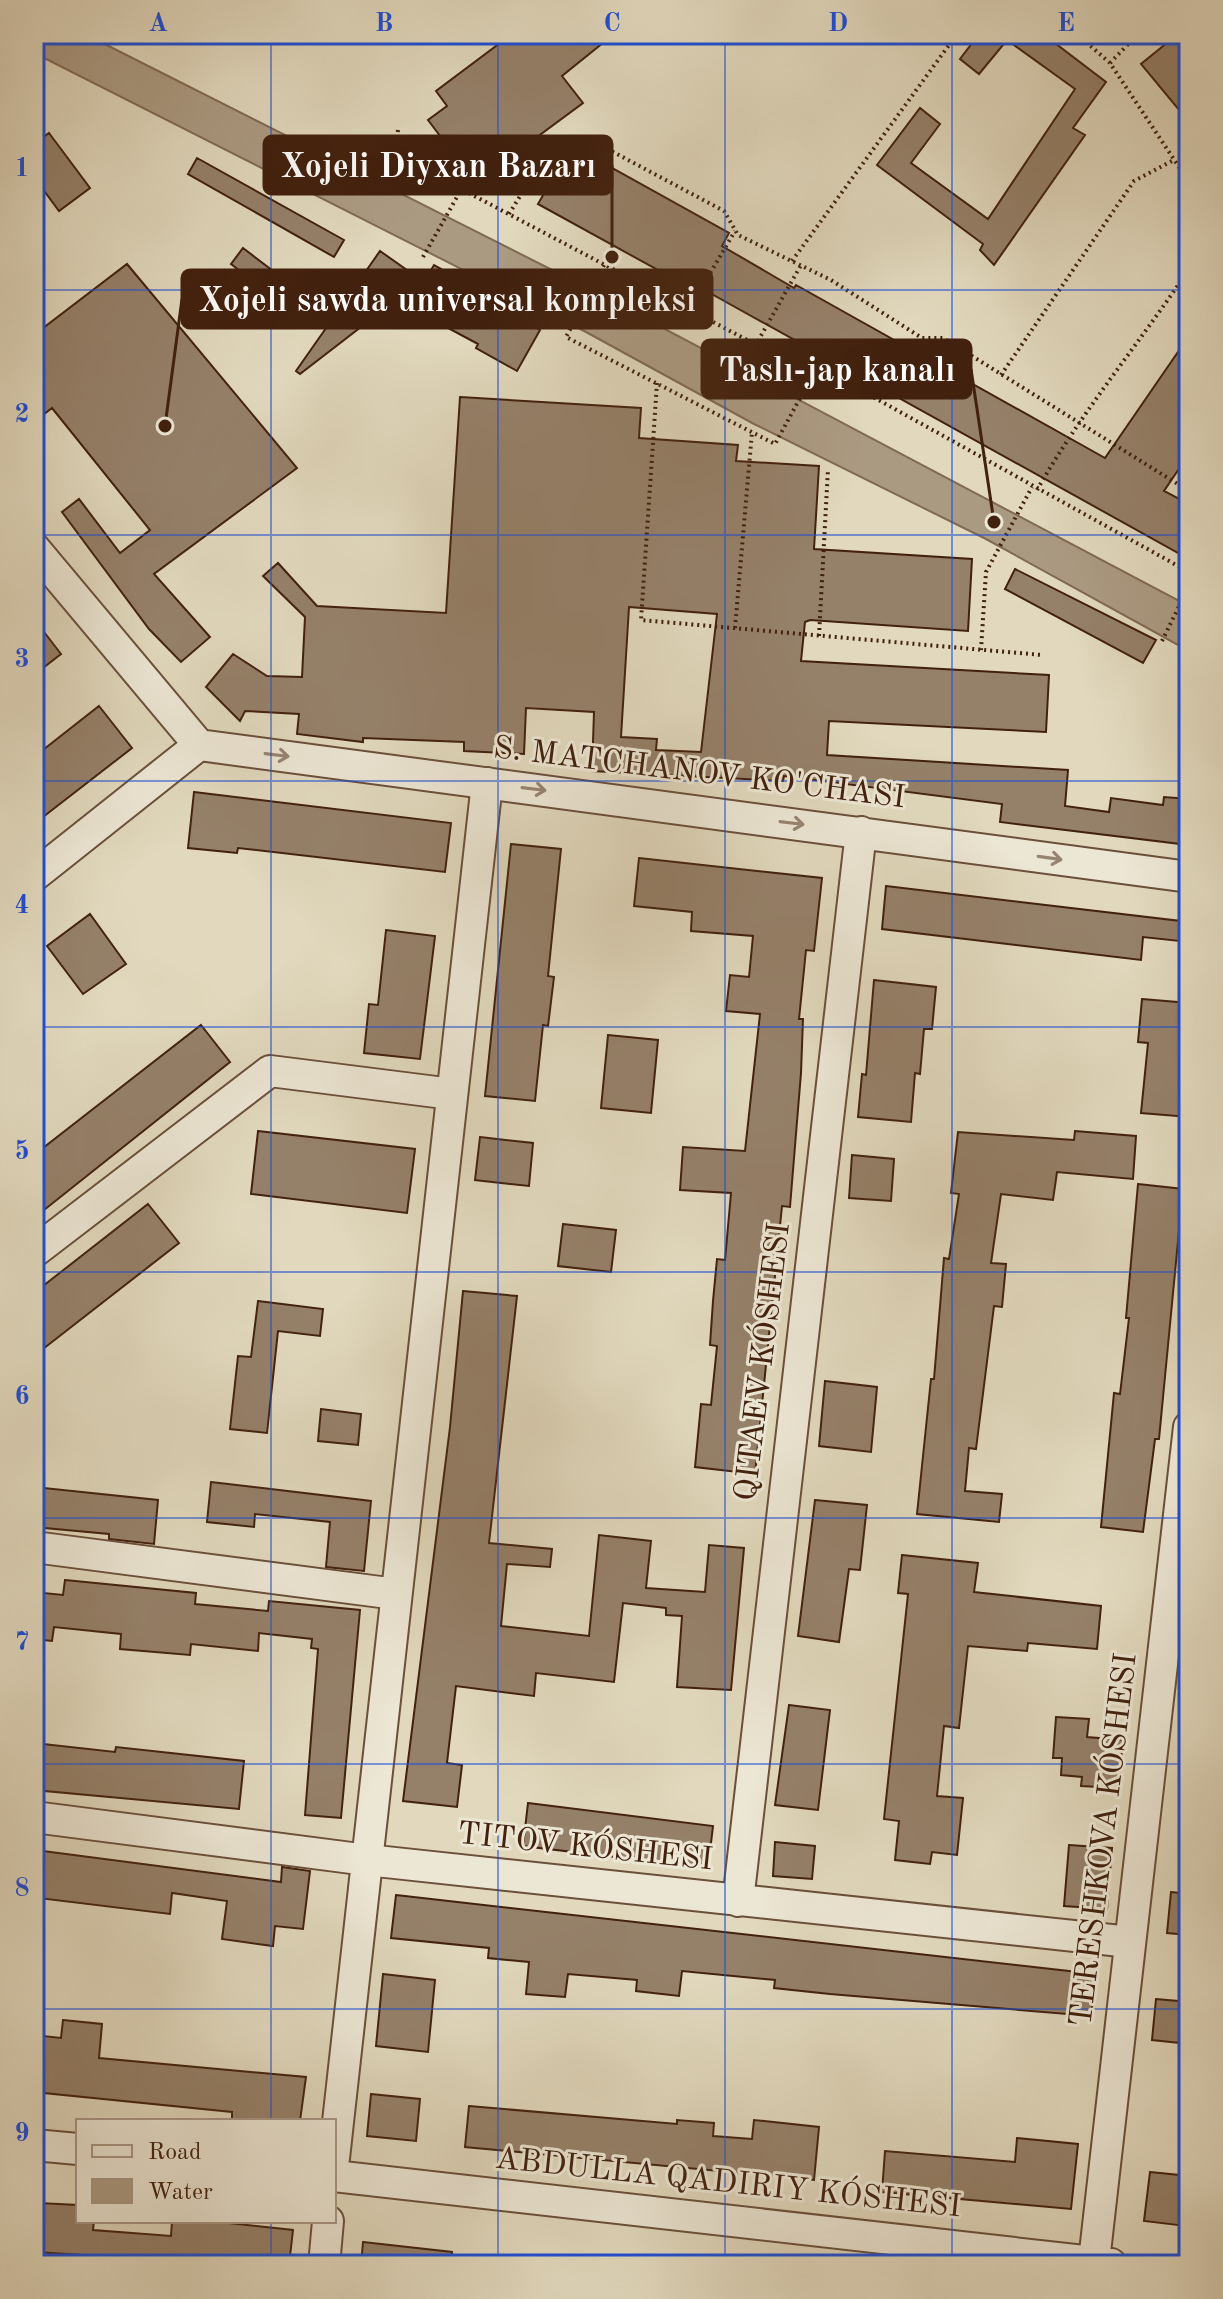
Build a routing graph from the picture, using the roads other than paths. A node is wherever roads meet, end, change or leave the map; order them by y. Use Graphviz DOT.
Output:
graph roads {
  1 [pos="34,548"];
  2 [pos="199,745"];
  3 [pos="487,783"];
  4 [pos="861,832"];
  5 [pos="34,876"];
  6 [pos="1189,877"];
  7 [pos="452,1094"];
  8 [pos="34,1252"];
  9 [pos="1189,1427"];
  10 [pos="34,1547"];
  11 [pos="396,1594"];
  12 [pos="34,1817"];
  13 [pos="367,1860"];
  14 [pos="738,1901"];
  15 [pos="1130,1942"];
  16 [pos="336,2140"];
  17 [pos="34,2145"];
  18 [pos="76,2149"];
  19 [pos="336,2176"];
  20 [pos="328,2223"];
  21 [pos="1104,2263"];
  22 [pos="324,2265"];
  1 -- 2 [label="street"];
  2 -- 3 [label="street, S. MATCHANOV KO'CHASI, one-way"];
  2 -- 5 [label="street"];
  3 -- 4 [label="street, S. MATCHANOV KO'CHASI, one-way"];
  3 -- 7 [label="street"];
  4 -- 6 [label="street, S. MATCHANOV KO'CHASI, one-way"];
  4 -- 14 [label="street, QITAEV KÓSHESI"];
  7 -- 8 [label="street"];
  7 -- 11 [label="street"];
  9 -- 15 [label="street, TERESHKOVA KÓSHESI"];
  10 -- 11 [label="street"];
  11 -- 13 [label="street"];
  12 -- 13 [label="street, TITOV KÓSHESI"];
  13 -- 14 [label="street, TITOV KÓSHESI"];
  13 -- 16 [label="street"];
  14 -- 15 [label="street, TITOV KÓSHESI"];
  15 -- 21 [label="street, TERESHKOVA KÓSHESI"];
  17 -- 18 [label="street"];
  19 -- 21 [label="street"];
  20 -- 22 [label="street"];
}
